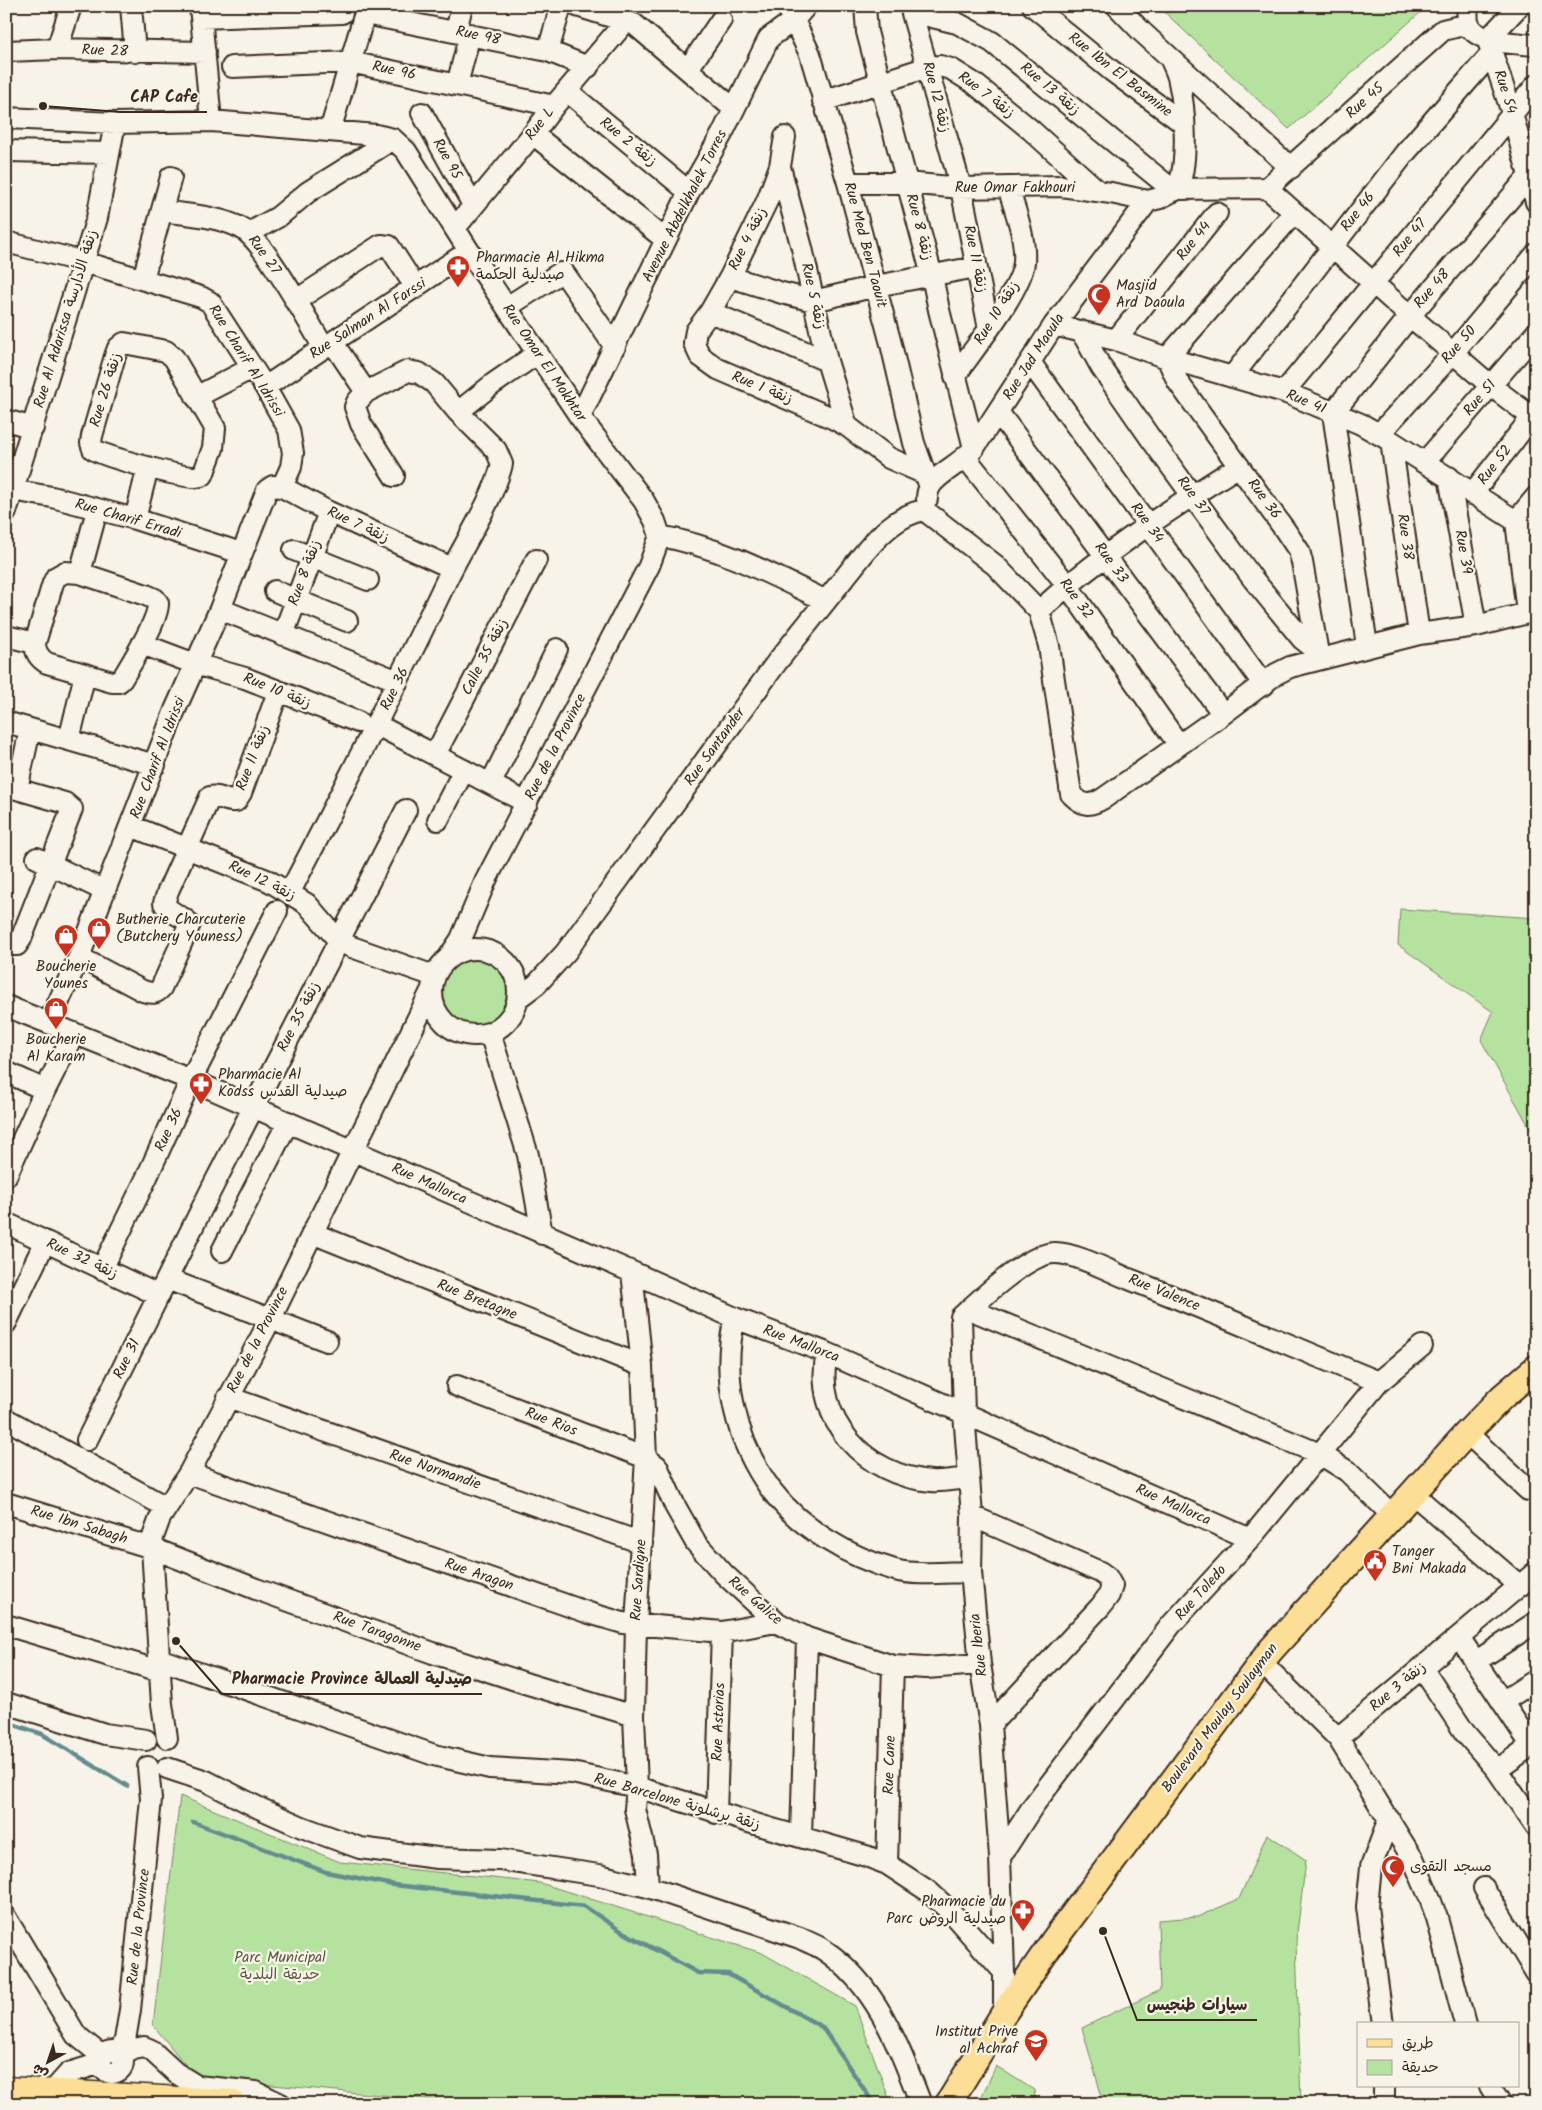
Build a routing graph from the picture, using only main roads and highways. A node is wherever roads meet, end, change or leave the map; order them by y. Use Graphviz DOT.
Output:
graph roads {
  1 [pos="1536,1368"];
  2 [pos="6,2091"];
  3 [pos="231,2104"];
  4 [pos="948,2104"];
  1 -- 4 [label="main road, Boulevard Moulay Soulayman"];
  2 -- 3 [label="highway"];
}
